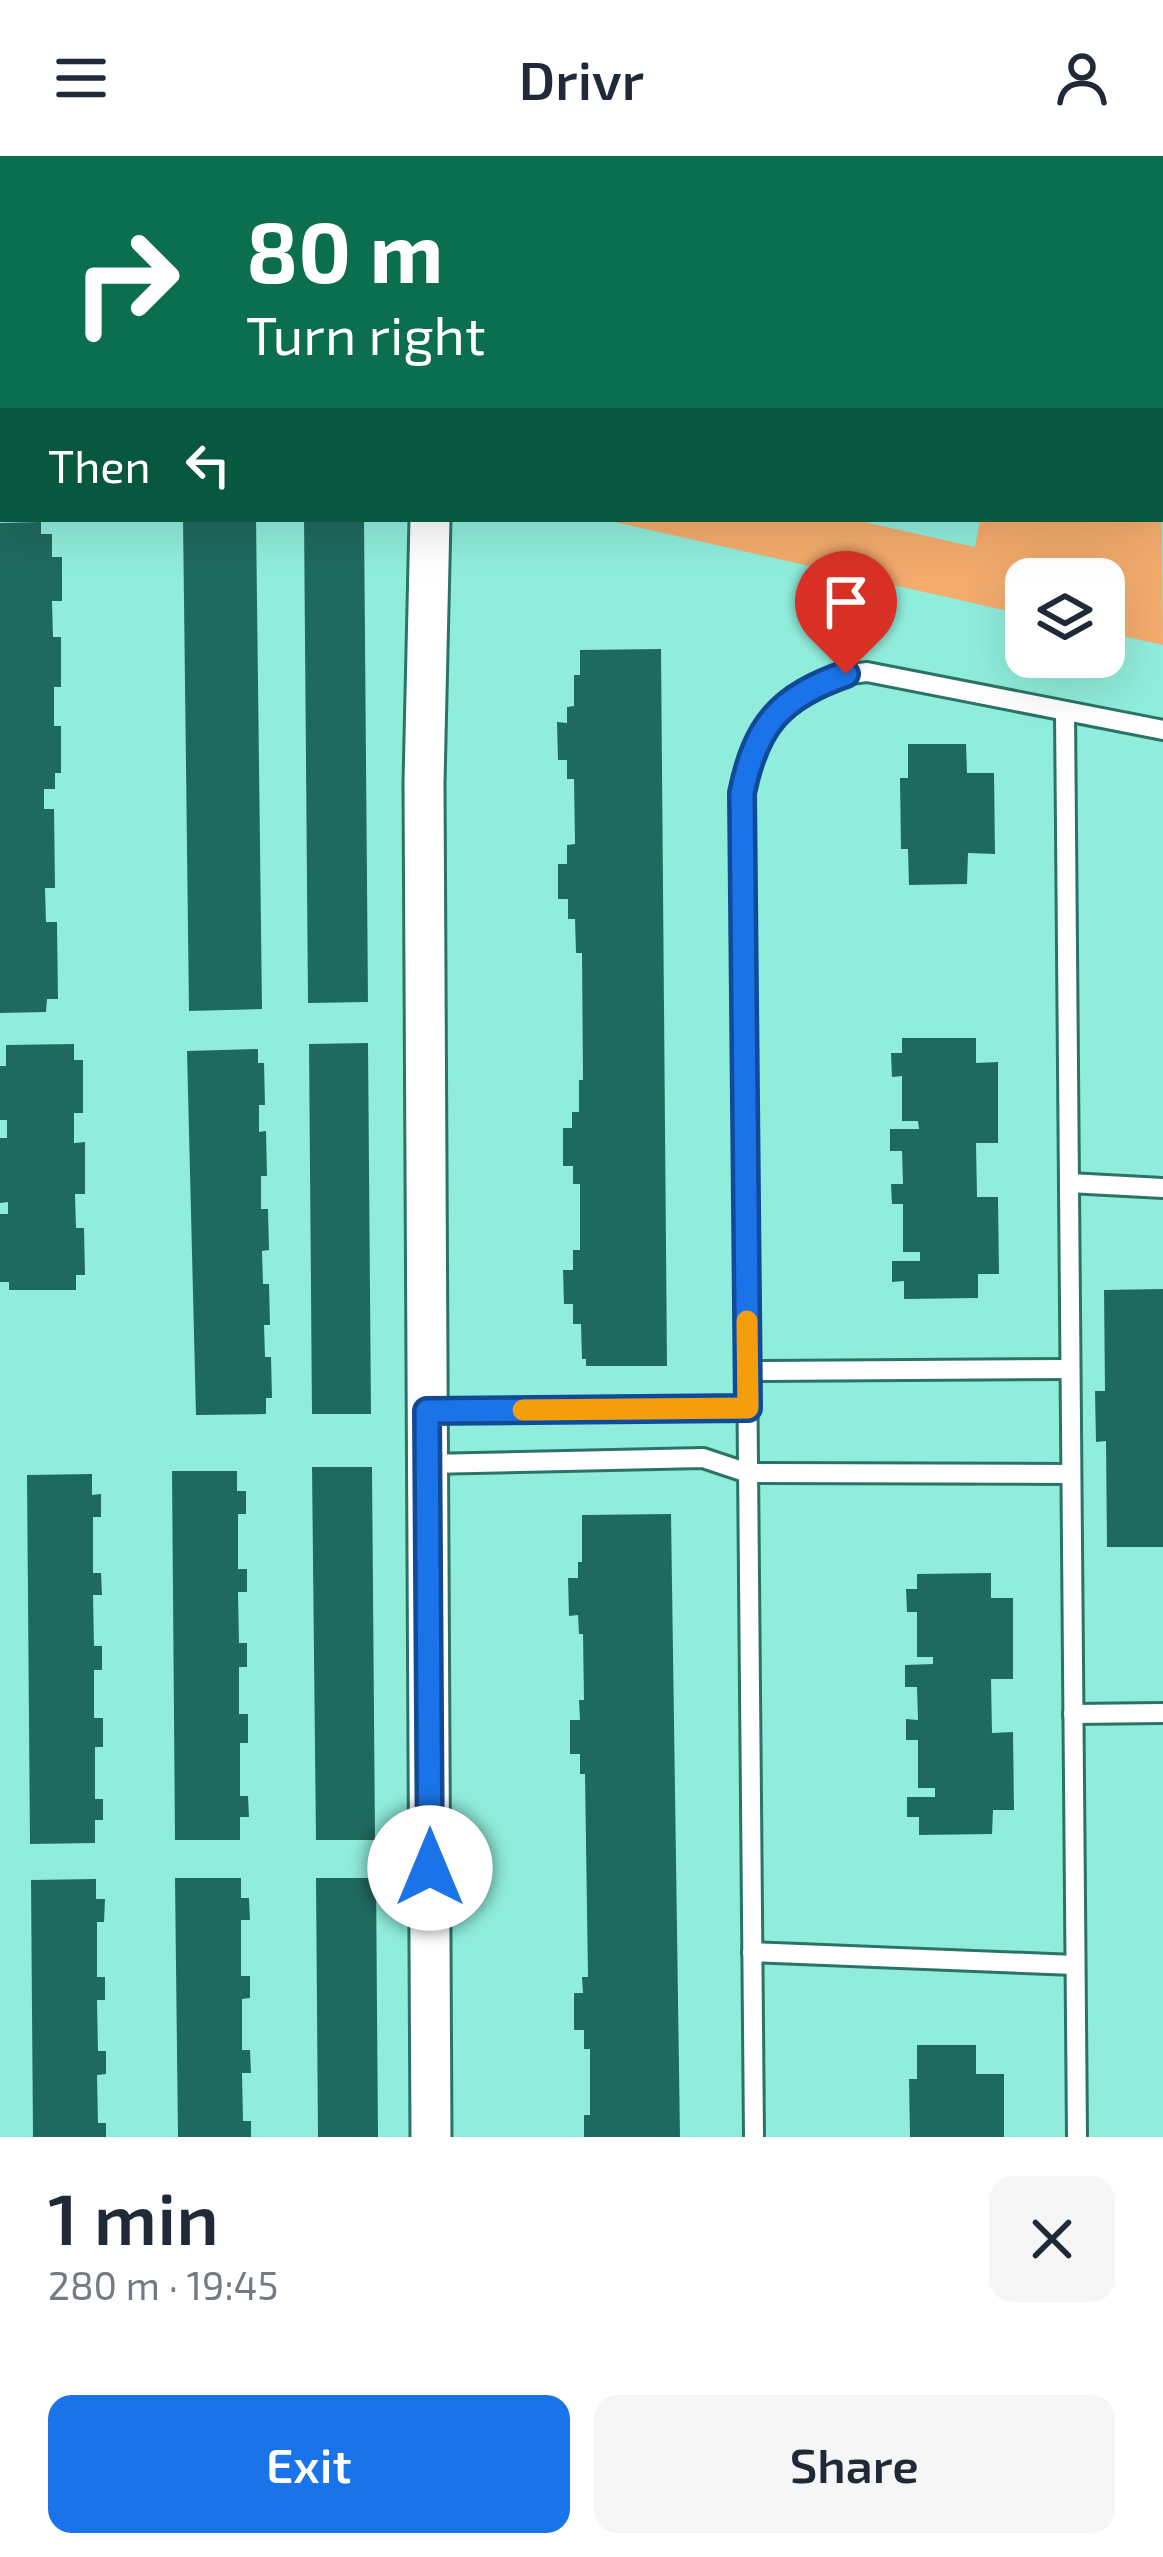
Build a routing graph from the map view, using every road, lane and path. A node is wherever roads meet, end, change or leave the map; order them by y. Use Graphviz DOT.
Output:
graph roads {
  1 [pos="430,522"];
  2 [pos="1065,711"];
  3 [pos="1163,730"];
  4 [pos="1069,1183"];
  5 [pos="1163,1188"];
  6 [pos="1070,1369"];
  7 [pos="747,1370"];
  8 [pos="748,1408"];
  9 [pos="427,1411"];
  10 [pos="428,1464"];
  11 [pos="748,1473"];
  12 [pos="1071,1474"];
  13 [pos="1163,1713"];
  14 [pos="1073,1714"];
  15 [pos="752,1952"];
  16 [pos="1075,1965"];
  17 [pos="431,2137"];
  18 [pos="754,2137"];
  19 [pos="1077,2137"];
  1 -- 9 [label="street"];
  2 -- 3 [label="lane"];
  2 -- 4 [label="lane"];
  2 -- 7 [label="lane"];
  4 -- 5 [label="lane"];
  4 -- 6 [label="lane"];
  6 -- 7 [label="lane"];
  6 -- 12 [label="lane"];
  7 -- 8 [label="lane"];
  8 -- 9 [label="lane"];
  8 -- 11 [label="lane"];
  9 -- 10 [label="street"];
  10 -- 11 [label="lane"];
  10 -- 17 [label="street"];
  11 -- 12 [label="lane"];
  11 -- 15 [label="lane"];
  12 -- 14 [label="lane"];
  13 -- 14 [label="lane"];
  14 -- 16 [label="lane"];
  15 -- 16 [label="lane"];
  15 -- 18 [label="lane"];
  16 -- 19 [label="lane"];
}
